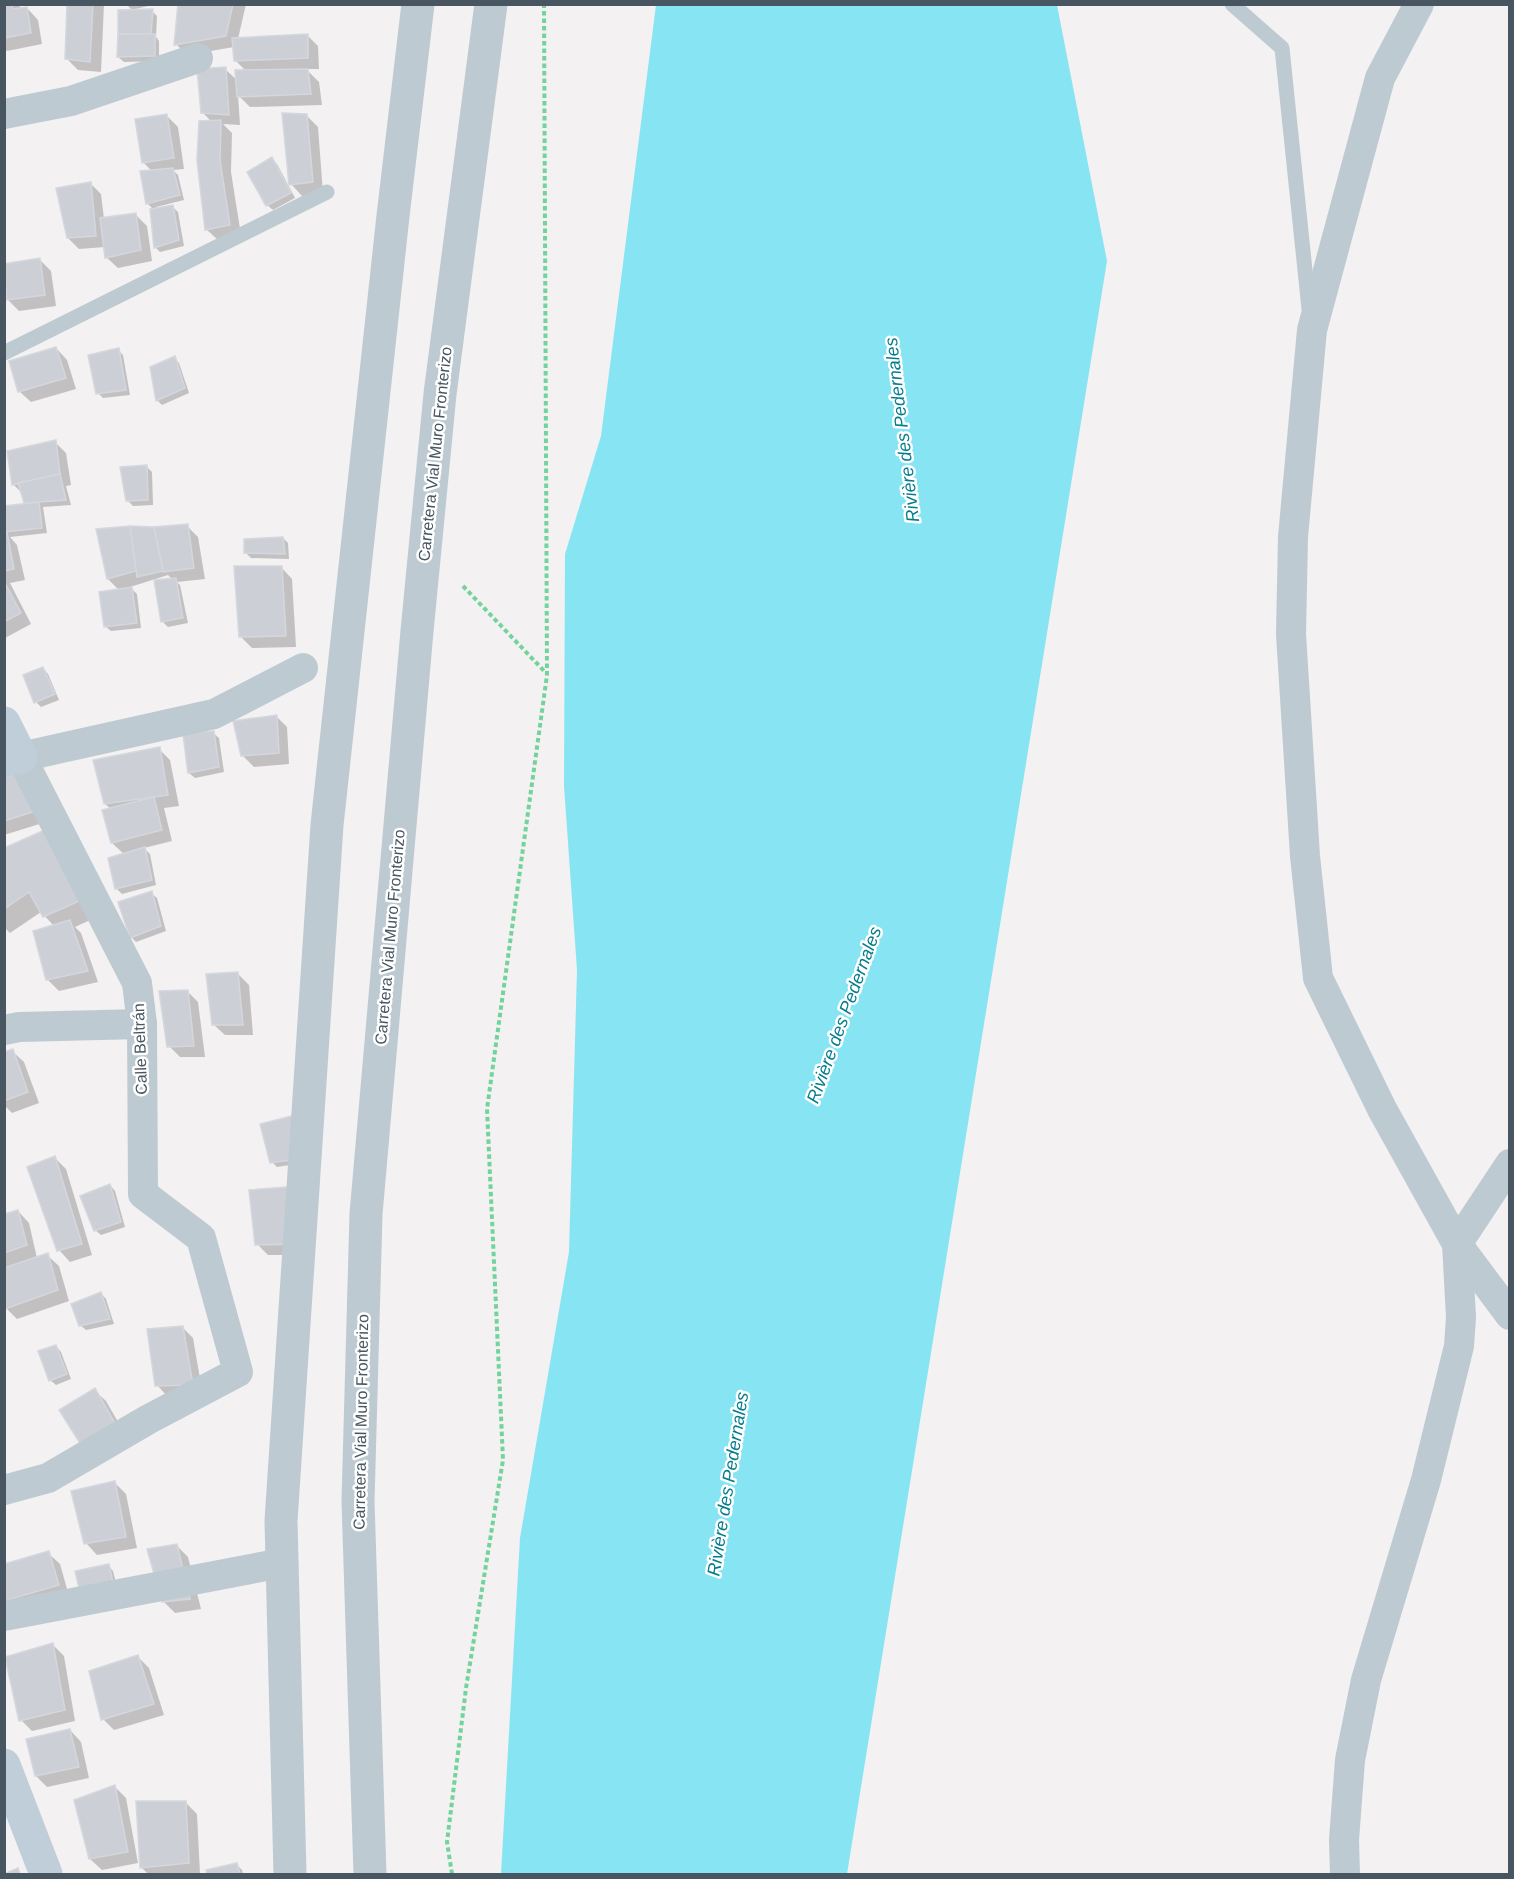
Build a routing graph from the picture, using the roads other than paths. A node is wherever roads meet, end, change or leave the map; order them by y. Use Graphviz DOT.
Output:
graph roads {
  1 [pos="491,4"];
  2 [pos="1232,4"];
  3 [pos="1419,4"];
  4 [pos="417,5"];
  5 [pos="198,58"];
  6 [pos="4,114"];
  7 [pos="327,192"];
  8 [pos="1312,330"];
  9 [pos="4,353"];
  10 [pos="303,668"];
  11 [pos="4,723"];
  12 [pos="13,758"];
  13 [pos="142,1024"];
  14 [pos="4,1030"];
  15 [pos="1509,1164"];
  16 [pos="1457,1244"];
  17 [pos="1509,1315"];
  18 [pos="4,1490"];
  19 [pos="282,1563"];
  20 [pos="4,1617"];
  21 [pos="4,1765"];
  22 [pos="14,1812"];
  23 [pos="46,1875"];
  24 [pos="290,1875"];
  25 [pos="370,1875"];
  26 [pos="1345,1875"];
  1 -- 25 [label="street, Carretera Vial Muro Fronterizo"];
  2 -- 8 [label="lane"];
  3 -- 8 [label="street"];
  4 -- 19 [label="street"];
  5 -- 6 [label="street"];
  7 -- 9 [label="lane"];
  8 -- 16 [label="street"];
  10 -- 12 [label="street"];
  11 -- 12 [label="main road, Calle Beltrán"];
  12 -- 13 [label="street, Calle Beltrán"];
  13 -- 14 [label="street"];
  13 -- 18 [label="street, Calle Beltrán"];
  15 -- 16 [label="street"];
  16 -- 17 [label="street"];
  16 -- 26 [label="street"];
  19 -- 20 [label="street"];
  19 -- 24 [label="street"];
  21 -- 22 [label="main road"];
  22 -- 23 [label="main road"];
}
